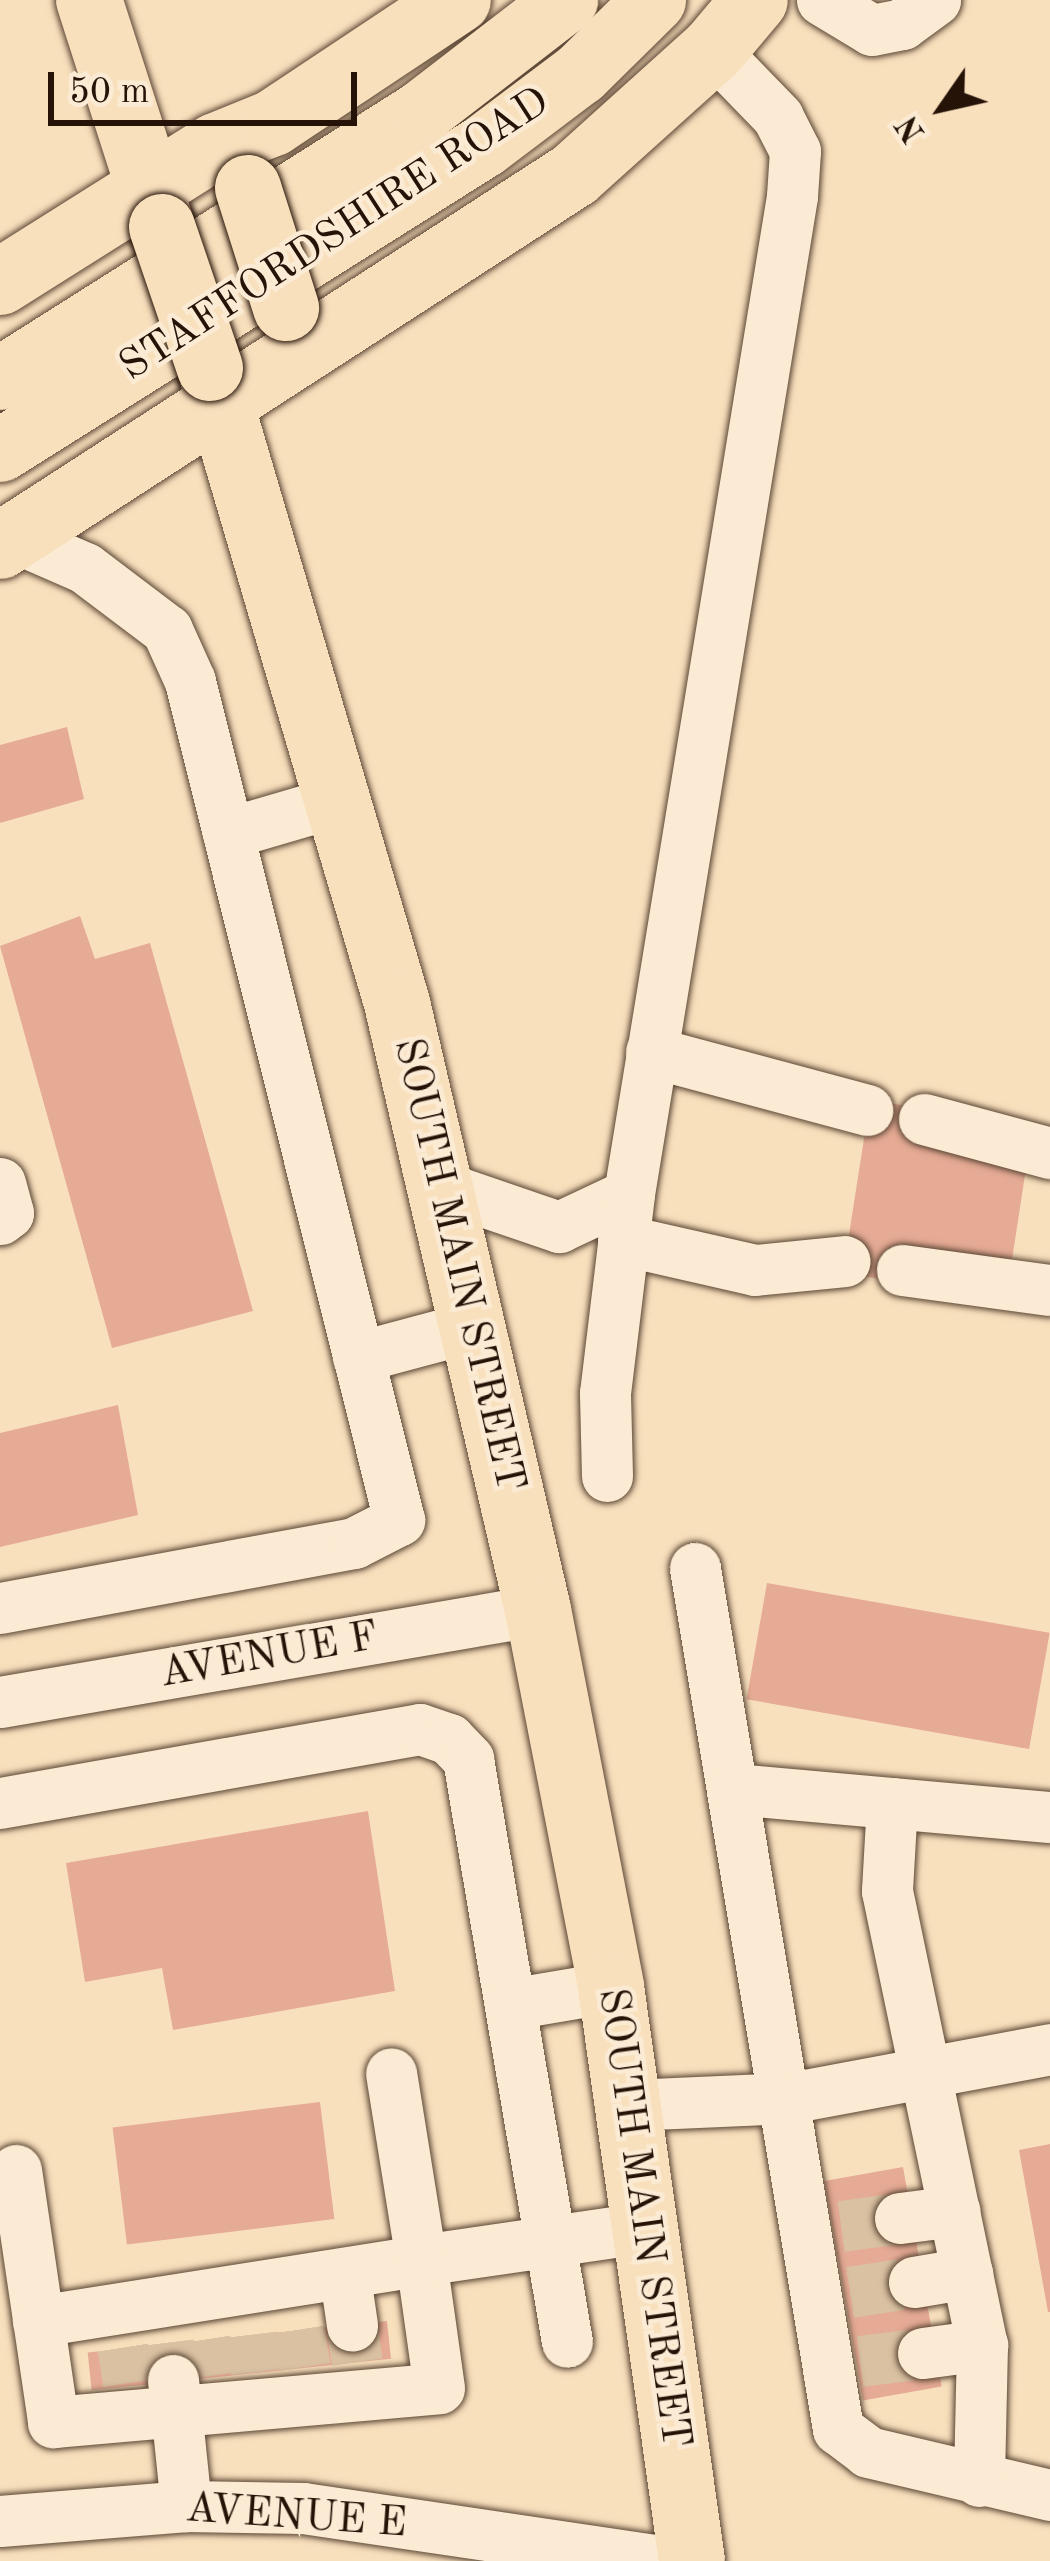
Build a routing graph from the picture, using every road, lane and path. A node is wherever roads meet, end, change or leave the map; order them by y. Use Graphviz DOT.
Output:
graph roads {
  1 [pos="89,0"];
  2 [pos="458,0"];
  3 [pos="566,0"];
  4 [pos="654,0"];
  5 [pos="755,0"];
  6 [pos="822,0"];
  7 [pos="935,0"];
  8 [pos="713,50"];
  9 [pos="273,122"];
  10 [pos="155,207"];
  11 [pos="0,282"];
  12 [pos="314,320"];
  13 [pos="0,378"];
  14 [pos="215,388"];
  15 [pos="0,451"];
  16 [pos="7,542"];
  17 [pos="341,800"];
  18 [pos="228,833"];
  19 [pos="651,1052"];
  20 [pos="867,1110"];
  21 [pos="924,1119"];
  22 [pos="1050,1153"];
  23 [pos="0,1183"];
  24 [pos="442,1187"];
  25 [pos="626,1217"];
  26 [pos="0,1219"];
  27 [pos="845,1261"];
  28 [pos="902,1270"];
  29 [pos="1050,1290"];
  30 [pos="474,1326"];
  31 [pos="358,1357"];
  32 [pos="608,1476"];
  33 [pos="695,1568"];
  34 [pos="0,1607"];
  35 [pos="538,1610"];
  36 [pos="0,1702"];
  37 [pos="734,1789"];
  38 [pos="0,1803"];
  39 [pos="892,1804"];
  40 [pos="1050,1817"];
  41 [pos="611,1987"];
  42 [pos="510,2004"];
  43 [pos="1050,2049"];
  44 [pos="391,2073"];
  45 [pos="928,2074"];
  46 [pos="789,2098"];
  47 [pos="629,2105"];
  48 [pos="16,2170"];
  49 [pos="955,2211"];
  50 [pos="900,2218"];
  51 [pos="647,2227"];
  52 [pos="550,2242"];
  53 [pos="421,2260"];
  54 [pos="967,2273"];
  55 [pos="914,2282"];
  56 [pos="38,2321"];
  57 [pos="354,2339"];
  58 [pos="567,2342"];
  59 [pos="982,2345"];
  60 [pos="923,2353"];
  61 [pos="212,2355"];
  62 [pos="979,2481"];
  63 [pos="1050,2495"];
  64 [pos="186,2506"];
  65 [pos="33,2533"];
  66 [pos="406,2542"];
  67 [pos="661,2561"];
  68 [pos="692,2561"];
  1 -- 10 [label="highway, SOUTH MAIN STREET"];
  2 -- 9 [label="highway"];
  3 -- 13 [label="main road, STAFFORDSHIRE ROAD"];
  4 -- 15 [label="main road, STAFFORDSHIRE ROAD"];
  5 -- 8 [label="highway"];
  6 -- 7 [label="street"];
  8 -- 12 [label="highway"];
  8 -- 19 [label="street"];
  9 -- 10 [label="highway"];
  9 -- 12 [label="highway, bridge"];
  10 -- 11 [label="highway"];
  10 -- 14 [label="highway, SOUTH MAIN STREET, bridge"];
  12 -- 14 [label="highway"];
  14 -- 16 [label="highway"];
  14 -- 17 [label="highway, SOUTH MAIN STREET"];
  16 -- 18 [label="street"];
  17 -- 18 [label="street"];
  17 -- 24 [label="highway, SOUTH MAIN STREET"];
  18 -- 31 [label="street"];
  19 -- 20 [label="street"];
  19 -- 25 [label="street"];
  21 -- 22 [label="street"];
  23 -- 26 [label="street"];
  24 -- 25 [label="street"];
  24 -- 30 [label="highway, SOUTH MAIN STREET"];
  25 -- 27 [label="street"];
  25 -- 32 [label="street"];
  28 -- 29 [label="street"];
  30 -- 31 [label="street"];
  30 -- 35 [label="highway, SOUTH MAIN STREET"];
  31 -- 34 [label="street"];
  33 -- 37 [label="street"];
  35 -- 36 [label="street, AVENUE F"];
  35 -- 41 [label="highway, SOUTH MAIN STREET"];
  37 -- 39 [label="street"];
  37 -- 46 [label="street"];
  38 -- 42 [label="street"];
  39 -- 40 [label="street"];
  39 -- 45 [label="street"];
  41 -- 42 [label="street"];
  41 -- 47 [label="highway, SOUTH MAIN STREET"];
  42 -- 52 [label="street"];
  43 -- 45 [label="street"];
  44 -- 53 [label="street"];
  45 -- 46 [label="street"];
  45 -- 49 [label="street"];
  46 -- 47 [label="street"];
  46 -- 62 [label="street"];
  47 -- 51 [label="highway, SOUTH MAIN STREET"];
  48 -- 56 [label="street"];
  49 -- 50 [label="street"];
  49 -- 54 [label="street"];
  51 -- 52 [label="street"];
  51 -- 68 [label="highway, SOUTH MAIN STREET"];
  52 -- 53 [label="street"];
  52 -- 58 [label="street"];
  53 -- 57 [label="street"];
  53 -- 57 [label="street"];
  54 -- 55 [label="street"];
  54 -- 59 [label="street"];
  56 -- 61 [label="street"];
  56 -- 61 [label="street"];
  57 -- 61 [label="street"];
  57 -- 61 [label="street"];
  59 -- 60 [label="street"];
  59 -- 62 [label="street"];
  61 -- 64 [label="street"];
  62 -- 63 [label="street"];
  64 -- 65 [label="street, AVENUE E"];
  64 -- 66 [label="street, AVENUE E"];
  66 -- 67 [label="street, AVENUE E"];
}
